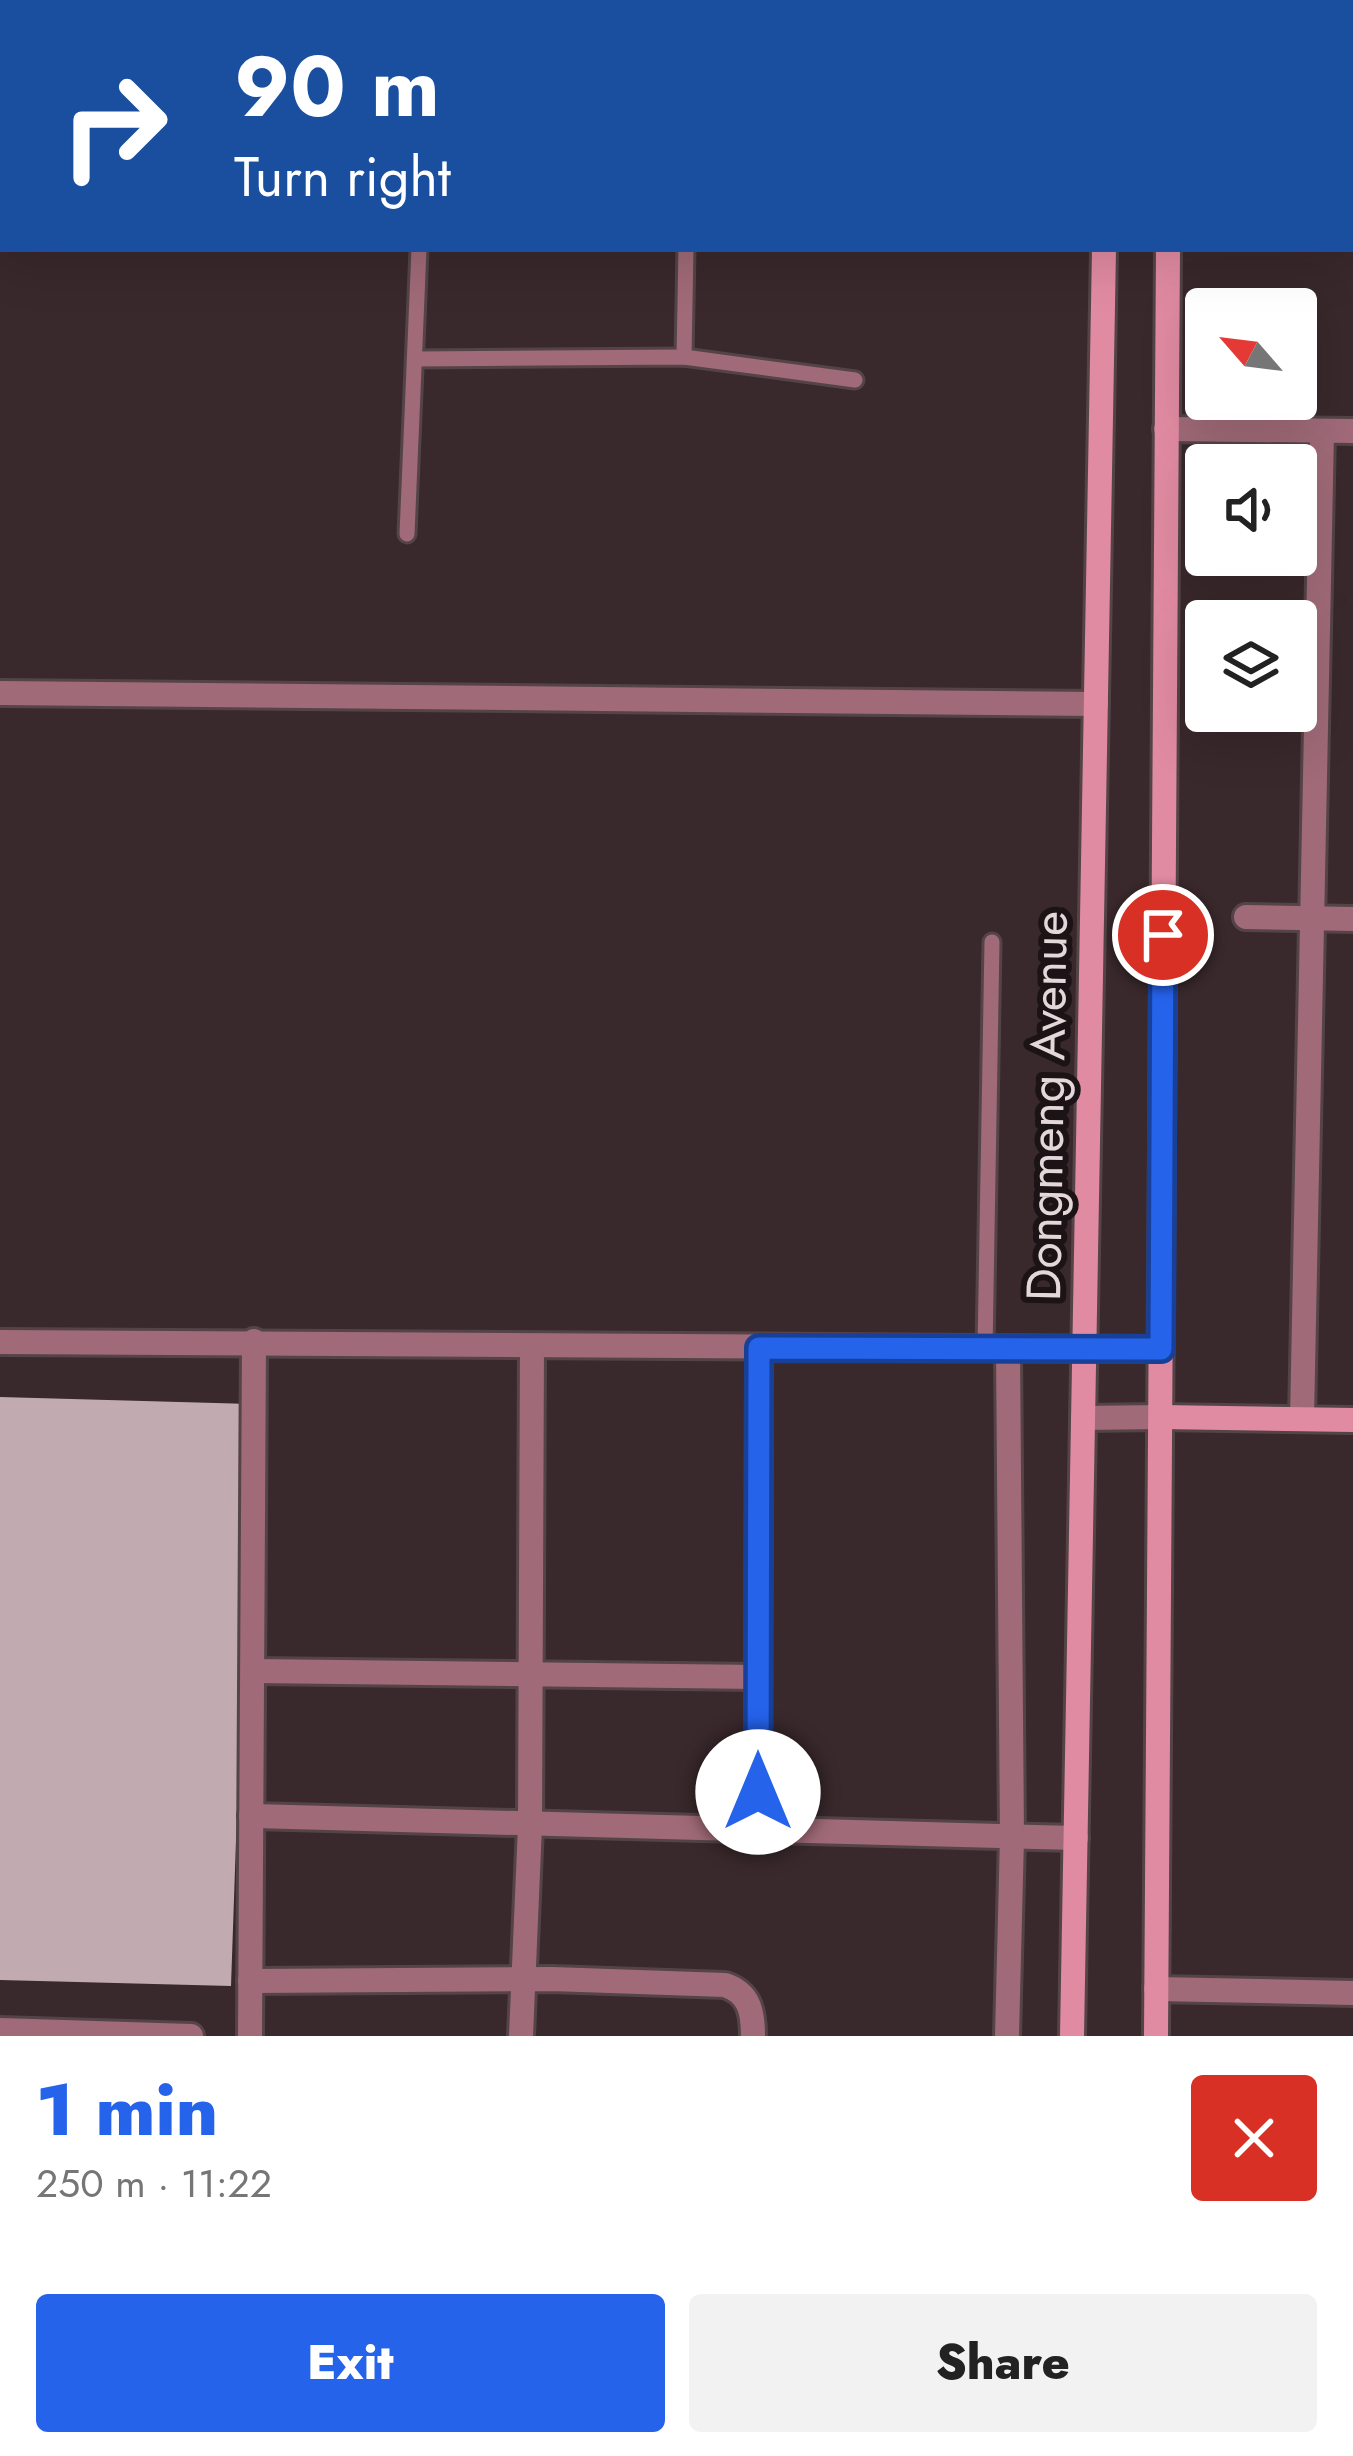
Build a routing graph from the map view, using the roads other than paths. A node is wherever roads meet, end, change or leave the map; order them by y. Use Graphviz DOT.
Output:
graph roads {
  1 [pos="419,252"];
  2 [pos="686,252"];
  3 [pos="1103,252"];
  4 [pos="1168,252"];
  5 [pos="684,357"];
  6 [pos="417,359"];
  7 [pos="855,380"];
  8 [pos="1166,429"];
  9 [pos="1322,431"];
  10 [pos="1353,431"];
  11 [pos="407,534"];
  12 [pos="0,692"];
  13 [pos="1096,704"];
  14 [pos="1246,916"];
  15 [pos="1312,918"];
  16 [pos="1353,919"];
  17 [pos="992,942"];
  18 [pos="254,1341"];
  19 [pos="0,1342"];
  20 [pos="532,1347"];
  21 [pos="759,1348"];
  22 [pos="1084,1348"];
  23 [pos="1161,1349"];
  24 [pos="997,1350"];
  25 [pos="1161,1417"];
  26 [pos="1083,1418"];
  27 [pos="1302,1419"];
  28 [pos="1353,1420"];
  29 [pos="254,1671"];
  30 [pos="528,1672"];
  31 [pos="758,1677"];
  32 [pos="251,1816"];
  33 [pos="530,1826"];
  34 [pos="758,1831"];
  35 [pos="1012,1837"];
  36 [pos="1076,1838"];
  37 [pos="524,1980"];
  38 [pos="250,1981"];
  39 [pos="1156,1989"];
  40 [pos="1353,1993"];
  41 [pos="0,2030"];
  42 [pos="190,2036"];
  43 [pos="250,2036"];
  44 [pos="521,2036"];
  45 [pos="753,2036"];
  46 [pos="1007,2036"];
  47 [pos="1072,2036"];
  48 [pos="1156,2036"];
  1 -- 6 [label="lane"];
  2 -- 5 [label="lane"];
  3 -- 13 [label="main road, Dongmeng Avenue"];
  4 -- 8 [label="main road"];
  5 -- 6 [label="lane"];
  5 -- 7 [label="lane"];
  6 -- 11 [label="lane"];
  8 -- 9 [label="street"];
  8 -- 23 [label="main road"];
  9 -- 10 [label="street"];
  9 -- 15 [label="street"];
  12 -- 13 [label="street"];
  13 -- 22 [label="main road, Dongmeng Avenue"];
  14 -- 15 [label="street"];
  15 -- 16 [label="street"];
  15 -- 27 [label="street"];
  17 -- 24 [label="lane"];
  18 -- 19 [label="street"];
  18 -- 20 [label="street"];
  18 -- 29 [label="street"];
  20 -- 21 [label="street"];
  20 -- 30 [label="street"];
  21 -- 24 [label="street"];
  21 -- 31 [label="street"];
  22 -- 23 [label="street"];
  22 -- 24 [label="street"];
  22 -- 26 [label="main road, Dongmeng Avenue"];
  23 -- 25 [label="main road"];
  24 -- 35 [label="street"];
  25 -- 26 [label="street"];
  25 -- 27 [label="main road"];
  25 -- 39 [label="main road"];
  26 -- 36 [label="main road, Dongmeng Avenue"];
  27 -- 28 [label="main road"];
  29 -- 30 [label="street"];
  29 -- 32 [label="street"];
  30 -- 31 [label="street"];
  30 -- 33 [label="street"];
  31 -- 34 [label="street"];
  32 -- 33 [label="street"];
  32 -- 38 [label="street"];
  33 -- 34 [label="street"];
  33 -- 37 [label="street"];
  34 -- 35 [label="street"];
  35 -- 36 [label="street"];
  35 -- 46 [label="street"];
  36 -- 47 [label="main road, Dongmeng Avenue"];
  37 -- 38 [label="street"];
  37 -- 44 [label="street"];
  37 -- 45 [label="street"];
  38 -- 43 [label="street"];
  39 -- 40 [label="street"];
  39 -- 48 [label="main road"];
  41 -- 42 [label="street"];
}
